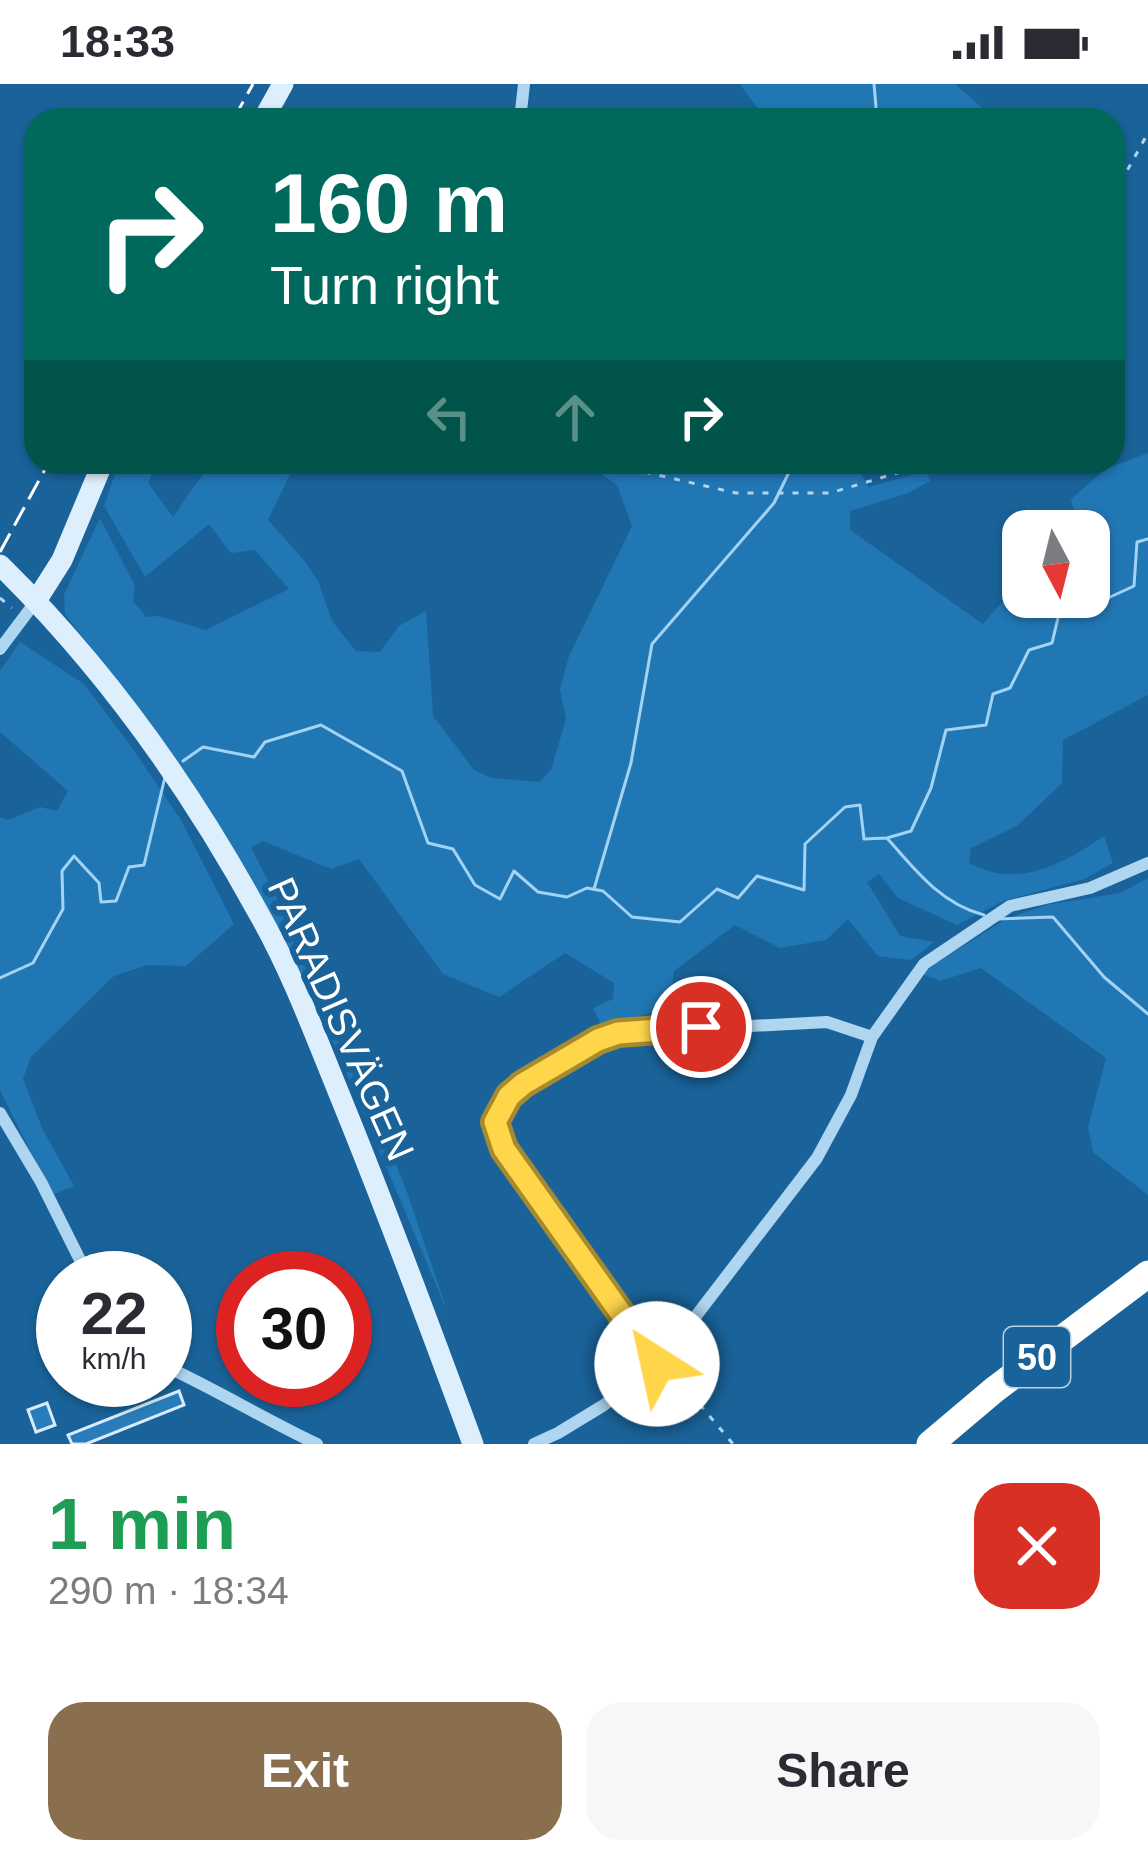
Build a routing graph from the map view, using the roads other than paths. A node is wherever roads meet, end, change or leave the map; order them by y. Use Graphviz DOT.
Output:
graph roads {
  1 [pos="98,474"];
  2 [pos="0,565"];
  3 [pos="30,609"];
  4 [pos="0,649"];
  5 [pos="1148,863"];
  6 [pos="872,1036"];
  7 [pos="0,1113"];
  8 [pos="75,1251"];
  9 [pos="1148,1274"];
  10 [pos="1148,1291"];
  11 [pos="660,1361"];
  12 [pos="192,1379"];
  13 [pos="317,1444"];
  14 [pos="473,1444"];
  15 [pos="534,1444"];
  16 [pos="930,1444"];
  17 [pos="950,1444"];
  1 -- 3 [label="street"];
  2 -- 3 [label="street, PARADISVÄGEN"];
  3 -- 4 [label="street"];
  3 -- 14 [label="street, PARADISVÄGEN"];
  5 -- 6 [label="street"];
  6 -- 11 [label="street"];
  6 -- 11 [label="street"];
  7 -- 8 [label="street"];
  9 -- 16 [label="highway, 50"];
  10 -- 17 [label="highway, 50"];
  11 -- 15 [label="street"];
  12 -- 13 [label="street"];
}
